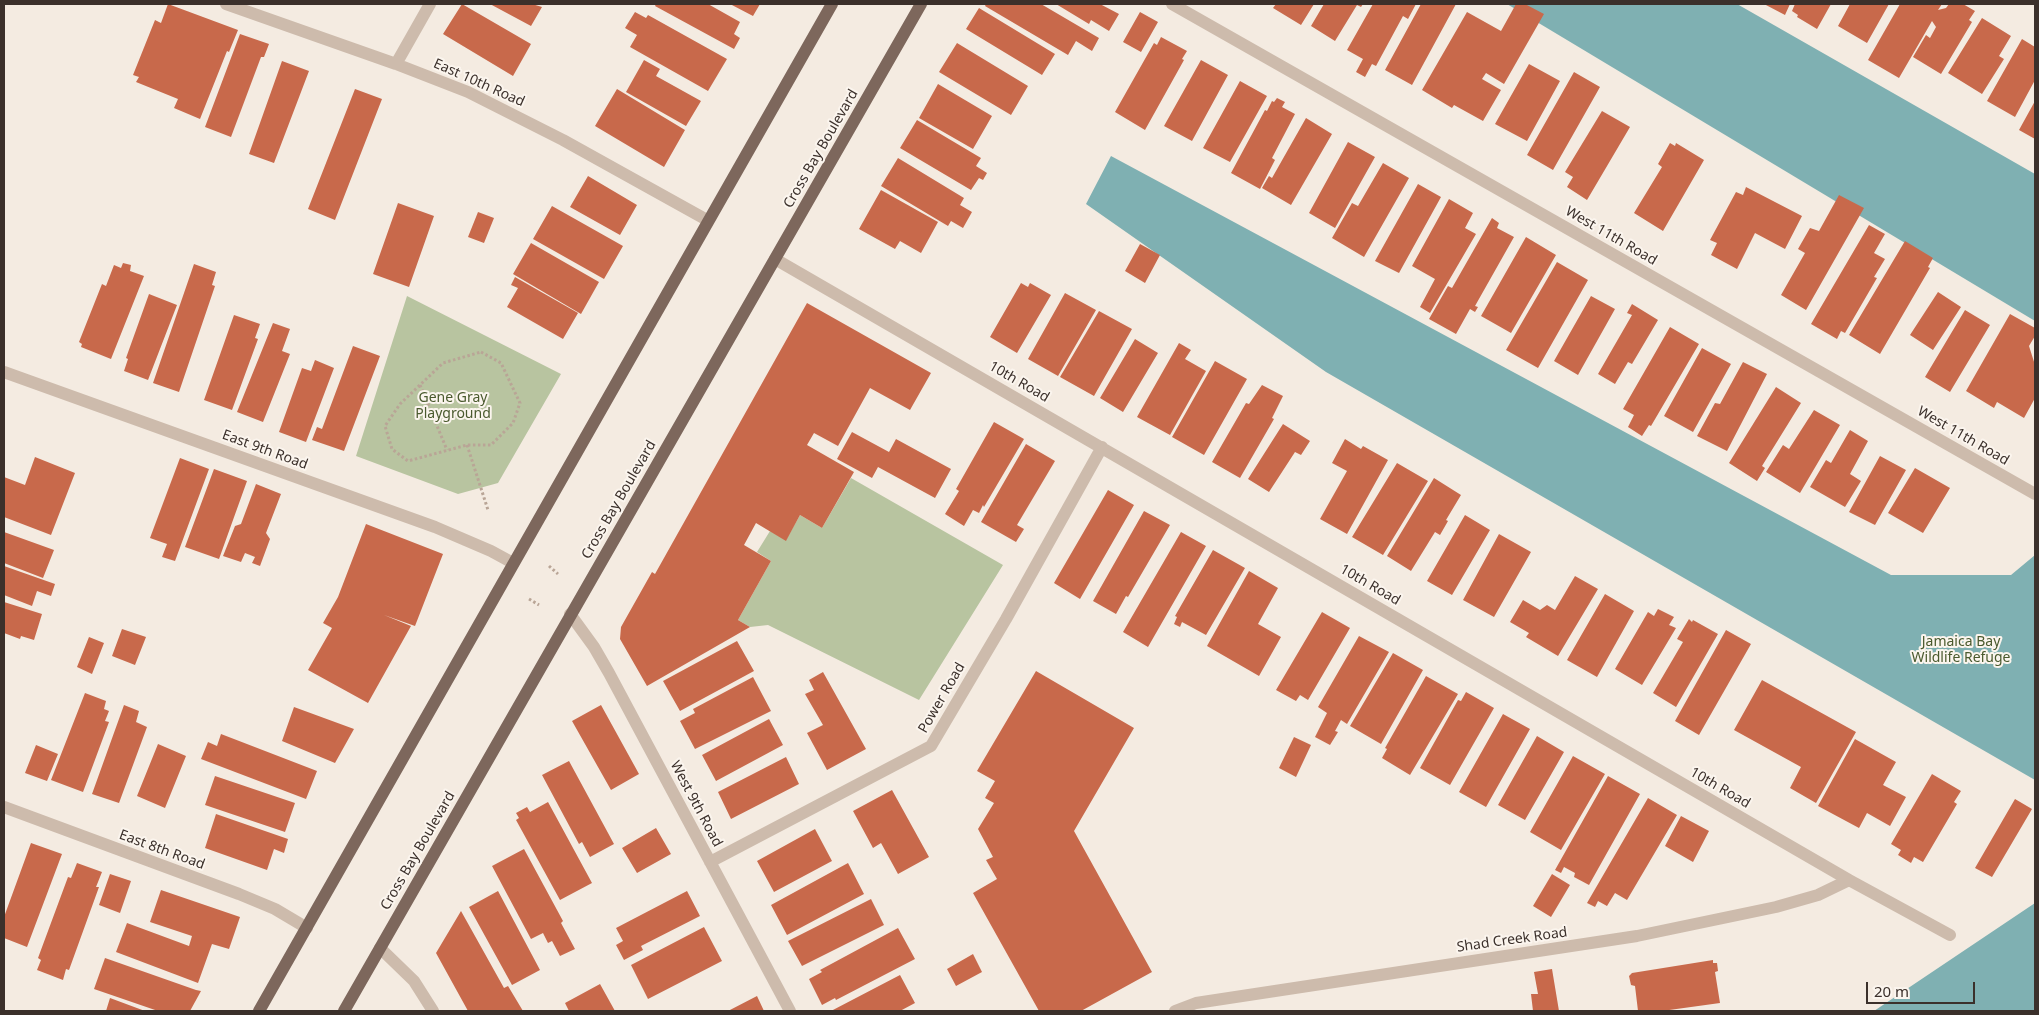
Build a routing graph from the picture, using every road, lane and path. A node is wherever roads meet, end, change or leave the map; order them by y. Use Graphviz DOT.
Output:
graph roads {
  1 [pos="226,4"];
  2 [pos="430,4"];
  3 [pos="832,4"];
  4 [pos="920,4"];
  5 [pos="1172,4"];
  6 [pos="396,64"];
  7 [pos="707,220"];
  8 [pos="775,259"];
  9 [pos="4,372"];
  10 [pos="420,385"];
  11 [pos="467,445"];
  12 [pos="1102,447"];
  13 [pos="447,450"];
  14 [pos="2035,494"];
  15 [pos="488,510"];
  16 [pos="513,562"];
  17 [pos="549,566"];
  18 [pos="558,574"];
  19 [pos="529,599"];
  20 [pos="539,605"];
  21 [pos="570,614"];
  22 [pos="4,807"];
  23 [pos="710,862"];
  24 [pos="1849,880"];
  25 [pos="307,928"];
  26 [pos="1950,936"];
  27 [pos="380,948"];
  28 [pos="259,1011"];
  29 [pos="344,1011"];
  30 [pos="433,1011"];
  31 [pos="790,1011"];
  32 [pos="1174,1011"];
  1 -- 6 [label="street, East 10th Road"];
  2 -- 6 [label="street"];
  3 -- 7 [label="main road"];
  4 -- 8 [label="main road, Cross Bay Boulevard"];
  5 -- 14 [label="street, West 11th Road"];
  6 -- 7 [label="street, East 10th Road"];
  7 -- 16 [label="main road"];
  8 -- 12 [label="street, 10th Road"];
  8 -- 21 [label="main road, Cross Bay Boulevard"];
  9 -- 16 [label="street, East 9th Road"];
  10 -- 11 [label="path"];
  10 -- 13 [label="path"];
  10 -- 13 [label="path"];
  11 -- 13 [label="path"];
  11 -- 15 [label="path"];
  12 -- 23 [label="street, Power Road"];
  12 -- 24 [label="street, 10th Road"];
  16 -- 25 [label="main road"];
  17 -- 18 [label="path"];
  19 -- 20 [label="path"];
  21 -- 23 [label="street, West 9th Road"];
  21 -- 27 [label="main road, Cross Bay Boulevard"];
  22 -- 25 [label="street, East 8th Road"];
  23 -- 31 [label="street, West 9th Road"];
  24 -- 26 [label="street, 10th Road"];
  24 -- 32 [label="street, Shad Creek Road"];
  25 -- 28 [label="main road"];
  27 -- 29 [label="main road, Cross Bay Boulevard"];
  27 -- 30 [label="street"];
}
